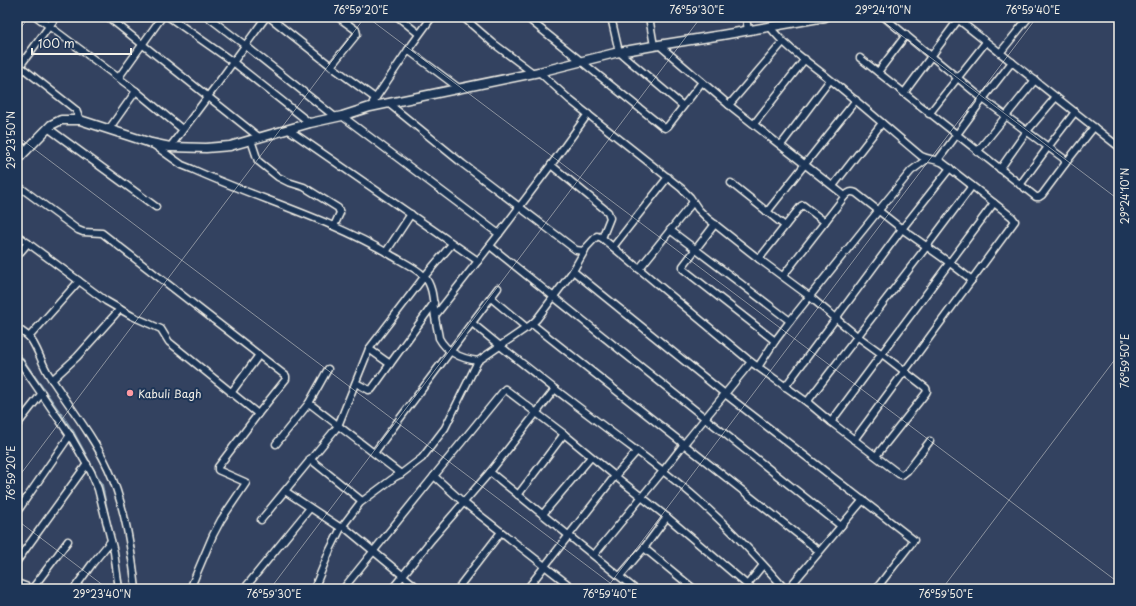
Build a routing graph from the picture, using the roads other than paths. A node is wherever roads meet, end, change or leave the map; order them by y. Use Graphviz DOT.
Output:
graph roads {
  1 [pos="37,17"];
  2 [pos="56,17"];
  3 [pos="108,17"];
  4 [pos="162,17"];
  5 [pos="169,17"];
  6 [pos="208,17"];
  7 [pos="266,17"];
  8 [pos="269,17"];
  9 [pos="338,17"];
  10 [pos="398,17"];
  11 [pos="432,17"];
  12 [pos="463,17"];
  13 [pos="526,17"];
  14 [pos="611,17"];
  15 [pos="649,17"];
  16 [pos="746,17"];
  17 [pos="823,17"];
  18 [pos="884,17"];
  19 [pos="1028,17"];
  20 [pos="957,18"];
  21 [pos="49,26"];
  22 [pos="770,27"];
  23 [pos="748,31"];
  24 [pos="420,34"];
  25 [pos="906,35"];
  26 [pos="783,42"];
  27 [pos="986,42"];
  28 [pos="142,44"];
  29 [pos="656,45"];
  30 [pos="246,46"];
  31 [pos="408,50"];
  32 [pos="619,52"];
  33 [pos="1000,53"];
  34 [pos="932,56"];
  35 [pos="860,58"];
  36 [pos="804,59"];
  37 [pos="233,62"];
  38 [pos="582,62"];
  39 [pos="1012,62"];
  40 [pos="331,66"];
  41 [pos="19,68"];
  42 [pos="878,72"];
  43 [pos="536,73"];
  44 [pos="118,77"];
  45 [pos="958,78"];
  46 [pos="830,80"];
  47 [pos="1035,80"];
  48 [pos="702,82"];
  49 [pos="460,89"];
  50 [pos="136,91"];
  51 [pos="904,93"];
  52 [pos="208,96"];
  53 [pos="1056,97"];
  54 [pos="375,98"];
  55 [pos="983,99"];
  56 [pos="856,100"];
  57 [pos="388,103"];
  58 [pos="729,104"];
  59 [pos="683,106"];
  60 [pos="370,107"];
  61 [pos="1075,112"];
  62 [pos="588,114"];
  63 [pos="929,114"];
  64 [pos="1006,116"];
  65 [pos="338,117"];
  66 [pos="80,120"];
  67 [pos="310,123"];
  68 [pos="882,123"];
  69 [pos="754,124"];
  70 [pos="1094,127"];
  71 [pos="48,128"];
  72 [pos="109,129"];
  73 [pos="182,129"];
  74 [pos="290,130"];
  75 [pos="1027,131"];
  76 [pos="956,135"];
  77 [pos="260,138"];
  78 [pos="251,140"];
  79 [pos="17,143"];
  80 [pos="151,143"];
  81 [pos="781,145"];
  82 [pos="1119,146"];
  83 [pos="170,147"];
  84 [pos="1048,147"];
  85 [pos="27,151"];
  86 [pos="977,152"];
  87 [pos="927,159"];
  88 [pos="17,160"];
  89 [pos="938,160"];
  90 [pos="806,164"];
  91 [pos="1065,164"];
  92 [pos="551,165"];
  93 [pos="950,168"];
  94 [pos="1000,169"];
  95 [pos="668,177"];
  96 [pos="731,183"];
  97 [pos="17,185"];
  98 [pos="1020,185"];
  99 [pos="833,186"];
  100 [pos="972,186"];
  101 [pos="846,196"];
  102 [pos="693,202"];
  103 [pos="994,203"];
  104 [pos="519,206"];
  105 [pos="156,207"];
  106 [pos="878,210"];
  107 [pos="767,212"];
  108 [pos="411,214"];
  109 [pos="825,222"];
  110 [pos="715,224"];
  111 [pos="334,226"];
  112 [pos="785,226"];
  113 [pos="902,229"];
  114 [pos="670,230"];
  115 [pos="499,234"];
  116 [pos="17,235"];
  117 [pos="602,238"];
  118 [pos="28,244"];
  119 [pos="452,244"];
  120 [pos="490,246"];
  121 [pos="927,246"];
  122 [pos="613,247"];
  123 [pos="585,249"];
  124 [pos="695,249"];
  125 [pos="386,252"];
  126 [pos="17,256"];
  127 [pos="759,259"];
  128 [pos="478,261"];
  129 [pos="950,263"];
  130 [pos="639,269"];
  131 [pos="573,271"];
  132 [pos="783,276"];
  133 [pos="424,277"];
  134 [pos="972,280"];
  135 [pos="80,281"];
  136 [pos="498,288"];
  137 [pos="809,296"];
  138 [pos="554,297"];
  139 [pos="491,298"];
  140 [pos="434,303"];
  141 [pos="120,309"];
  142 [pos="435,316"];
  143 [pos="836,318"];
  144 [pos="790,321"];
  145 [pos="472,322"];
  146 [pos="530,326"];
  147 [pos="17,328"];
  148 [pos="857,336"];
  149 [pos="29,337"];
  150 [pos="775,341"];
  151 [pos="500,346"];
  152 [pos="369,349"];
  153 [pos="450,352"];
  154 [pos="882,354"];
  155 [pos="259,355"];
  156 [pos="17,358"];
  157 [pos="478,361"];
  158 [pos="751,362"];
  159 [pos="390,364"];
  160 [pos="758,367"];
  161 [pos="328,369"];
  162 [pos="904,372"];
  163 [pos="52,380"];
  164 [pos="356,383"];
  165 [pos="785,387"];
  166 [pos="555,389"];
  167 [pos="42,393"];
  168 [pos="231,393"];
  169 [pos="725,394"];
  170 [pos="807,402"];
  171 [pos="309,403"];
  172 [pos="536,412"];
  173 [pos="258,414"];
  174 [pos="705,418"];
  175 [pos="831,422"];
  176 [pos="17,425"];
  177 [pos="338,426"];
  178 [pos="564,434"];
  179 [pos="70,435"];
  180 [pos="854,440"];
  181 [pos="930,441"];
  182 [pos="276,444"];
  183 [pos="684,444"];
  184 [pos="637,451"];
  185 [pos="374,453"];
  186 [pos="876,456"];
  187 [pos="591,457"];
  188 [pos="310,459"];
  189 [pos="87,464"];
  190 [pos="663,471"];
  191 [pos="490,472"];
  192 [pos="401,474"];
  193 [pos="434,476"];
  194 [pos="615,476"];
  195 [pos="285,491"];
  196 [pos="518,495"];
  197 [pos="642,497"];
  198 [pos="863,500"];
  199 [pos="362,501"];
  200 [pos="463,502"];
  201 [pos="310,508"];
  202 [pos="17,512"];
  203 [pos="543,514"];
  204 [pos="667,517"];
  205 [pos="261,520"];
  206 [pos="841,526"];
  207 [pos="342,527"];
  208 [pos="501,532"];
  209 [pos="568,535"];
  210 [pos="68,541"];
  211 [pos="111,541"];
  212 [pos="644,548"];
  213 [pos="374,551"];
  214 [pos="819,551"];
  215 [pos="594,555"];
  216 [pos="17,561"];
  217 [pos="763,565"];
  218 [pos="545,566"];
  219 [pos="403,575"];
  220 [pos="620,576"];
  221 [pos="17,583"];
  222 [pos="747,584"];
  223 [pos="33,589"];
  224 [pos="74,589"];
  225 [pos="119,589"];
  226 [pos="136,589"];
  227 [pos="190,589"];
  228 [pos="244,589"];
  229 [pos="314,589"];
  230 [pos="343,589"];
  231 [pos="392,589"];
  232 [pos="420,589"];
  233 [pos="464,589"];
  234 [pos="527,589"];
  235 [pos="574,589"];
  236 [pos="635,589"];
  237 [pos="694,589"];
  238 [pos="752,589"];
  239 [pos="786,589"];
  240 [pos="876,589"];
  1 -- 21 [label="street"];
  2 -- 21 [label="street"];
  3 -- 28 [label="street"];
  4 -- 28 [label="street"];
  5 -- 37 [label="street"];
  6 -- 30 [label="street"];
  7 -- 30 [label="street"];
  8 -- 40 [label="street"];
  9 -- 40 [label="street"];
  10 -- 24 [label="street"];
  11 -- 24 [label="street"];
  12 -- 43 [label="street"];
  13 -- 38 [label="street"];
  14 -- 32 [label="street"];
  15 -- 29 [label="street"];
  16 -- 23 [label="street"];
  17 -- 22 [label="street"];
  18 -- 25 [label="street"];
  19 -- 33 [label="street"];
  20 -- 27 [label="street"];
  20 -- 34 [label="street"];
  21 -- 41 [label="street"];
  21 -- 44 [label="street"];
  22 -- 23 [label="street"];
  22 -- 26 [label="street"];
  23 -- 29 [label="street"];
  24 -- 31 [label="street"];
  25 -- 34 [label="street"];
  25 -- 42 [label="street"];
  26 -- 36 [label="street"];
  26 -- 58 [label="street"];
  27 -- 33 [label="street"];
  27 -- 45 [label="street"];
  28 -- 44 [label="street"];
  28 -- 52 [label="street"];
  29 -- 32 [label="street"];
  29 -- 48 [label="street"];
  30 -- 37 [label="street"];
  30 -- 65 [label="street"];
  31 -- 49 [label="street"];
  31 -- 54 [label="street"];
  32 -- 38 [label="street"];
  32 -- 59 [label="street"];
  33 -- 39 [label="street"];
  34 -- 45 [label="street"];
  34 -- 51 [label="street"];
  35 -- 42 [label="street"];
  36 -- 46 [label="street"];
  36 -- 69 [label="street"];
  37 -- 52 [label="street"];
  37 -- 67 [label="street"];
  38 -- 43 [label="street"];
  38 -- 59 [label="street"];
  39 -- 47 [label="street"];
  39 -- 55 [label="street"];
  40 -- 54 [label="street"];
  41 -- 66 [label="street"];
  42 -- 51 [label="street"];
  43 -- 49 [label="street"];
  43 -- 62 [label="street"];
  44 -- 50 [label="street"];
  45 -- 55 [label="street"];
  45 -- 63 [label="street"];
  46 -- 56 [label="street"];
  46 -- 81 [label="street"];
  47 -- 53 [label="street"];
  47 -- 64 [label="street"];
  48 -- 58 [label="street"];
  48 -- 59 [label="street"];
  49 -- 57 [label="street"];
  50 -- 72 [label="street"];
  50 -- 73 [label="street"];
  51 -- 63 [label="street"];
  52 -- 73 [label="street"];
  52 -- 77 [label="street"];
  53 -- 61 [label="street"];
  53 -- 75 [label="street"];
  54 -- 60 [label="street"];
  55 -- 64 [label="street"];
  55 -- 76 [label="street"];
  56 -- 68 [label="street"];
  56 -- 90 [label="street"];
  57 -- 60 [label="street"];
  57 -- 104 [label="street"];
  58 -- 69 [label="street"];
  60 -- 65 [label="street"];
  61 -- 70 [label="street"];
  61 -- 84 [label="street"];
  62 -- 92 [label="street"];
  62 -- 95 [label="street"];
  63 -- 76 [label="street"];
  64 -- 75 [label="street"];
  64 -- 86 [label="street"];
  65 -- 67 [label="street"];
  65 -- 115 [label="street"];
  66 -- 71 [label="street"];
  66 -- 72 [label="street"];
  67 -- 74 [label="street"];
  68 -- 87 [label="street"];
  68 -- 99 [label="street"];
  69 -- 81 [label="street"];
  70 -- 82 [label="street"];
  70 -- 91 [label="street"];
  71 -- 85 [label="street"];
  71 -- 105 [label="street"];
  72 -- 80 [label="street"];
  73 -- 83 [label="street"];
  74 -- 77 [label="street"];
  74 -- 108 [label="street"];
  75 -- 84 [label="street"];
  75 -- 94 [label="street"];
  76 -- 86 [label="street"];
  76 -- 89 [label="street"];
  77 -- 78 [label="street"];
  78 -- 83 [label="street"];
  78 -- 111 [label="street"];
  79 -- 85 [label="street"];
  80 -- 83 [label="street"];
  80 -- 111 [label="street"];
  81 -- 90 [label="street"];
  84 -- 91 [label="street"];
  84 -- 98 [label="street"];
  85 -- 88 [label="street"];
  86 -- 94 [label="street"];
  87 -- 89 [label="street"];
  87 -- 106 [label="street"];
  89 -- 93 [label="street"];
  90 -- 99 [label="street"];
  90 -- 107 [label="street"];
  91 -- 98 [label="street"];
  92 -- 104 [label="street"];
  92 -- 117 [label="street"];
  93 -- 100 [label="street"];
  93 -- 113 [label="street"];
  94 -- 98 [label="street"];
  95 -- 102 [label="street"];
  95 -- 122 [label="street"];
  96 -- 107 [label="street"];
  97 -- 155 [label="street"];
  99 -- 101 [label="street"];
  100 -- 103 [label="street"];
  100 -- 121 [label="street"];
  101 -- 106 [label="street"];
  101 -- 109 [label="street"];
  102 -- 110 [label="street"];
  102 -- 114 [label="street"];
  103 -- 129 [label="street"];
  103 -- 134 [label="street"];
  104 -- 115 [label="street"];
  104 -- 123 [label="street"];
  106 -- 113 [label="street"];
  106 -- 137 [label="street"];
  107 -- 112 [label="street"];
  108 -- 119 [label="street"];
  108 -- 125 [label="street"];
  109 -- 112 [label="street"];
  109 -- 132 [label="street"];
  110 -- 124 [label="street"];
  110 -- 127 [label="street"];
  111 -- 125 [label="street"];
  112 -- 127 [label="street"];
  113 -- 121 [label="street"];
  113 -- 143 [label="street"];
  114 -- 124 [label="street"];
  114 -- 130 [label="street"];
  115 -- 120 [label="street"];
  116 -- 118 [label="street"];
  117 -- 122 [label="street"];
  117 -- 123 [label="street"];
  118 -- 126 [label="street"];
  118 -- 135 [label="street"];
  119 -- 128 [label="street"];
  119 -- 133 [label="street"];
  120 -- 128 [label="street"];
  120 -- 138 [label="street"];
  121 -- 129 [label="street"];
  121 -- 148 [label="street"];
  122 -- 130 [label="street"];
  123 -- 131 [label="street"];
  124 -- 144 [label="street"];
  124 -- 150 [label="street"];
  125 -- 133 [label="street"];
  127 -- 132 [label="street"];
  128 -- 142 [label="street"];
  129 -- 134 [label="street"];
  129 -- 154 [label="street"];
  130 -- 158 [label="street"];
  131 -- 138 [label="street"];
  131 -- 169 [label="street"];
  132 -- 137 [label="street"];
  133 -- 140 [label="street"];
  133 -- 152 [label="street"];
  134 -- 162 [label="street"];
  135 -- 141 [label="street"];
  135 -- 149 [label="street"];
  136 -- 139 [label="street"];
  137 -- 143 [label="street"];
  137 -- 144 [label="street"];
  138 -- 146 [label="street"];
  138 -- 174 [label="street"];
  139 -- 145 [label="street"];
  139 -- 146 [label="street"];
  140 -- 142 [label="street"];
  140 -- 159 [label="street"];
  141 -- 163 [label="street"];
  141 -- 168 [label="street"];
  142 -- 153 [label="street"];
  143 -- 148 [label="street"];
  143 -- 165 [label="street"];
  144 -- 150 [label="street"];
  145 -- 151 [label="street"];
  145 -- 153 [label="street"];
  146 -- 151 [label="street"];
  146 -- 183 [label="street"];
  147 -- 149 [label="street"];
  148 -- 154 [label="street"];
  148 -- 170 [label="street"];
  149 -- 163 [label="street"];
  150 -- 160 [label="street"];
  151 -- 157 [label="street"];
  151 -- 166 [label="street"];
  152 -- 159 [label="street"];
  152 -- 164 [label="street"];
  153 -- 157 [label="street"];
  153 -- 185 [label="street"];
  154 -- 162 [label="street"];
  154 -- 175 [label="street"];
  155 -- 168 [label="street"];
  155 -- 173 [label="street"];
  156 -- 167 [label="street"];
  157 -- 192 [label="street"];
  158 -- 160 [label="street"];
  158 -- 169 [label="street"];
  159 -- 164 [label="street"];
  160 -- 165 [label="street"];
  161 -- 171 [label="street"];
  162 -- 180 [label="street"];
  162 -- 186 [label="street"];
  163 -- 226 [label="street"];
  164 -- 177 [label="street"];
  165 -- 170 [label="street"];
  166 -- 172 [label="street"];
  166 -- 184 [label="street"];
  167 -- 176 [label="street"];
  167 -- 179 [label="street"];
  168 -- 173 [label="street"];
  169 -- 174 [label="street"];
  169 -- 198 [label="street"];
  170 -- 175 [label="street"];
  171 -- 177 [label="street"];
  171 -- 182 [label="street"];
  172 -- 178 [label="street"];
  172 -- 191 [label="street"];
  172 -- 193 [label="street"];
  173 -- 227 [label="street"];
  174 -- 183 [label="street"];
  174 -- 206 [label="street"];
  175 -- 180 [label="street"];
  177 -- 185 [label="street"];
  177 -- 188 [label="street"];
  178 -- 187 [label="street"];
  178 -- 196 [label="street"];
  179 -- 189 [label="street"];
  179 -- 202 [label="street"];
  180 -- 186 [label="street"];
  181 -- 186 [label="street"];
  183 -- 190 [label="street"];
  183 -- 214 [label="street"];
  184 -- 190 [label="street"];
  184 -- 194 [label="street"];
  185 -- 192 [label="street"];
  187 -- 194 [label="street"];
  187 -- 203 [label="street"];
  188 -- 195 [label="street"];
  188 -- 199 [label="street"];
  189 -- 211 [label="street"];
  189 -- 216 [label="street"];
  190 -- 197 [label="street"];
  190 -- 217 [label="street"];
  191 -- 196 [label="street"];
  191 -- 200 [label="street"];
  192 -- 199 [label="street"];
  193 -- 200 [label="street"];
  193 -- 213 [label="street"];
  194 -- 197 [label="street"];
  194 -- 209 [label="street"];
  195 -- 201 [label="street"];
  195 -- 205 [label="street"];
  196 -- 203 [label="street"];
  197 -- 204 [label="street"];
  197 -- 215 [label="street"];
  198 -- 206 [label="street"];
  198 -- 240 [label="street"];
  199 -- 207 [label="street"];
  200 -- 208 [label="street"];
  200 -- 219 [label="street"];
  201 -- 207 [label="street"];
  201 -- 228 [label="street"];
  203 -- 209 [label="street"];
  204 -- 212 [label="street"];
  204 -- 222 [label="street"];
  206 -- 214 [label="street"];
  207 -- 213 [label="street"];
  207 -- 229 [label="street"];
  208 -- 218 [label="street"];
  208 -- 233 [label="street"];
  209 -- 215 [label="street"];
  209 -- 218 [label="street"];
  210 -- 223 [label="street"];
  211 -- 224 [label="street"];
  211 -- 225 [label="street"];
  212 -- 220 [label="street"];
  212 -- 237 [label="street"];
  213 -- 219 [label="street"];
  213 -- 230 [label="street"];
  214 -- 239 [label="street"];
  215 -- 220 [label="street"];
  217 -- 222 [label="street"];
  217 -- 239 [label="street"];
  218 -- 234 [label="street"];
  218 -- 235 [label="street"];
  219 -- 231 [label="street"];
  219 -- 232 [label="street"];
  220 -- 236 [label="street"];
  221 -- 223 [label="street"];
  222 -- 238 [label="street"];
}
